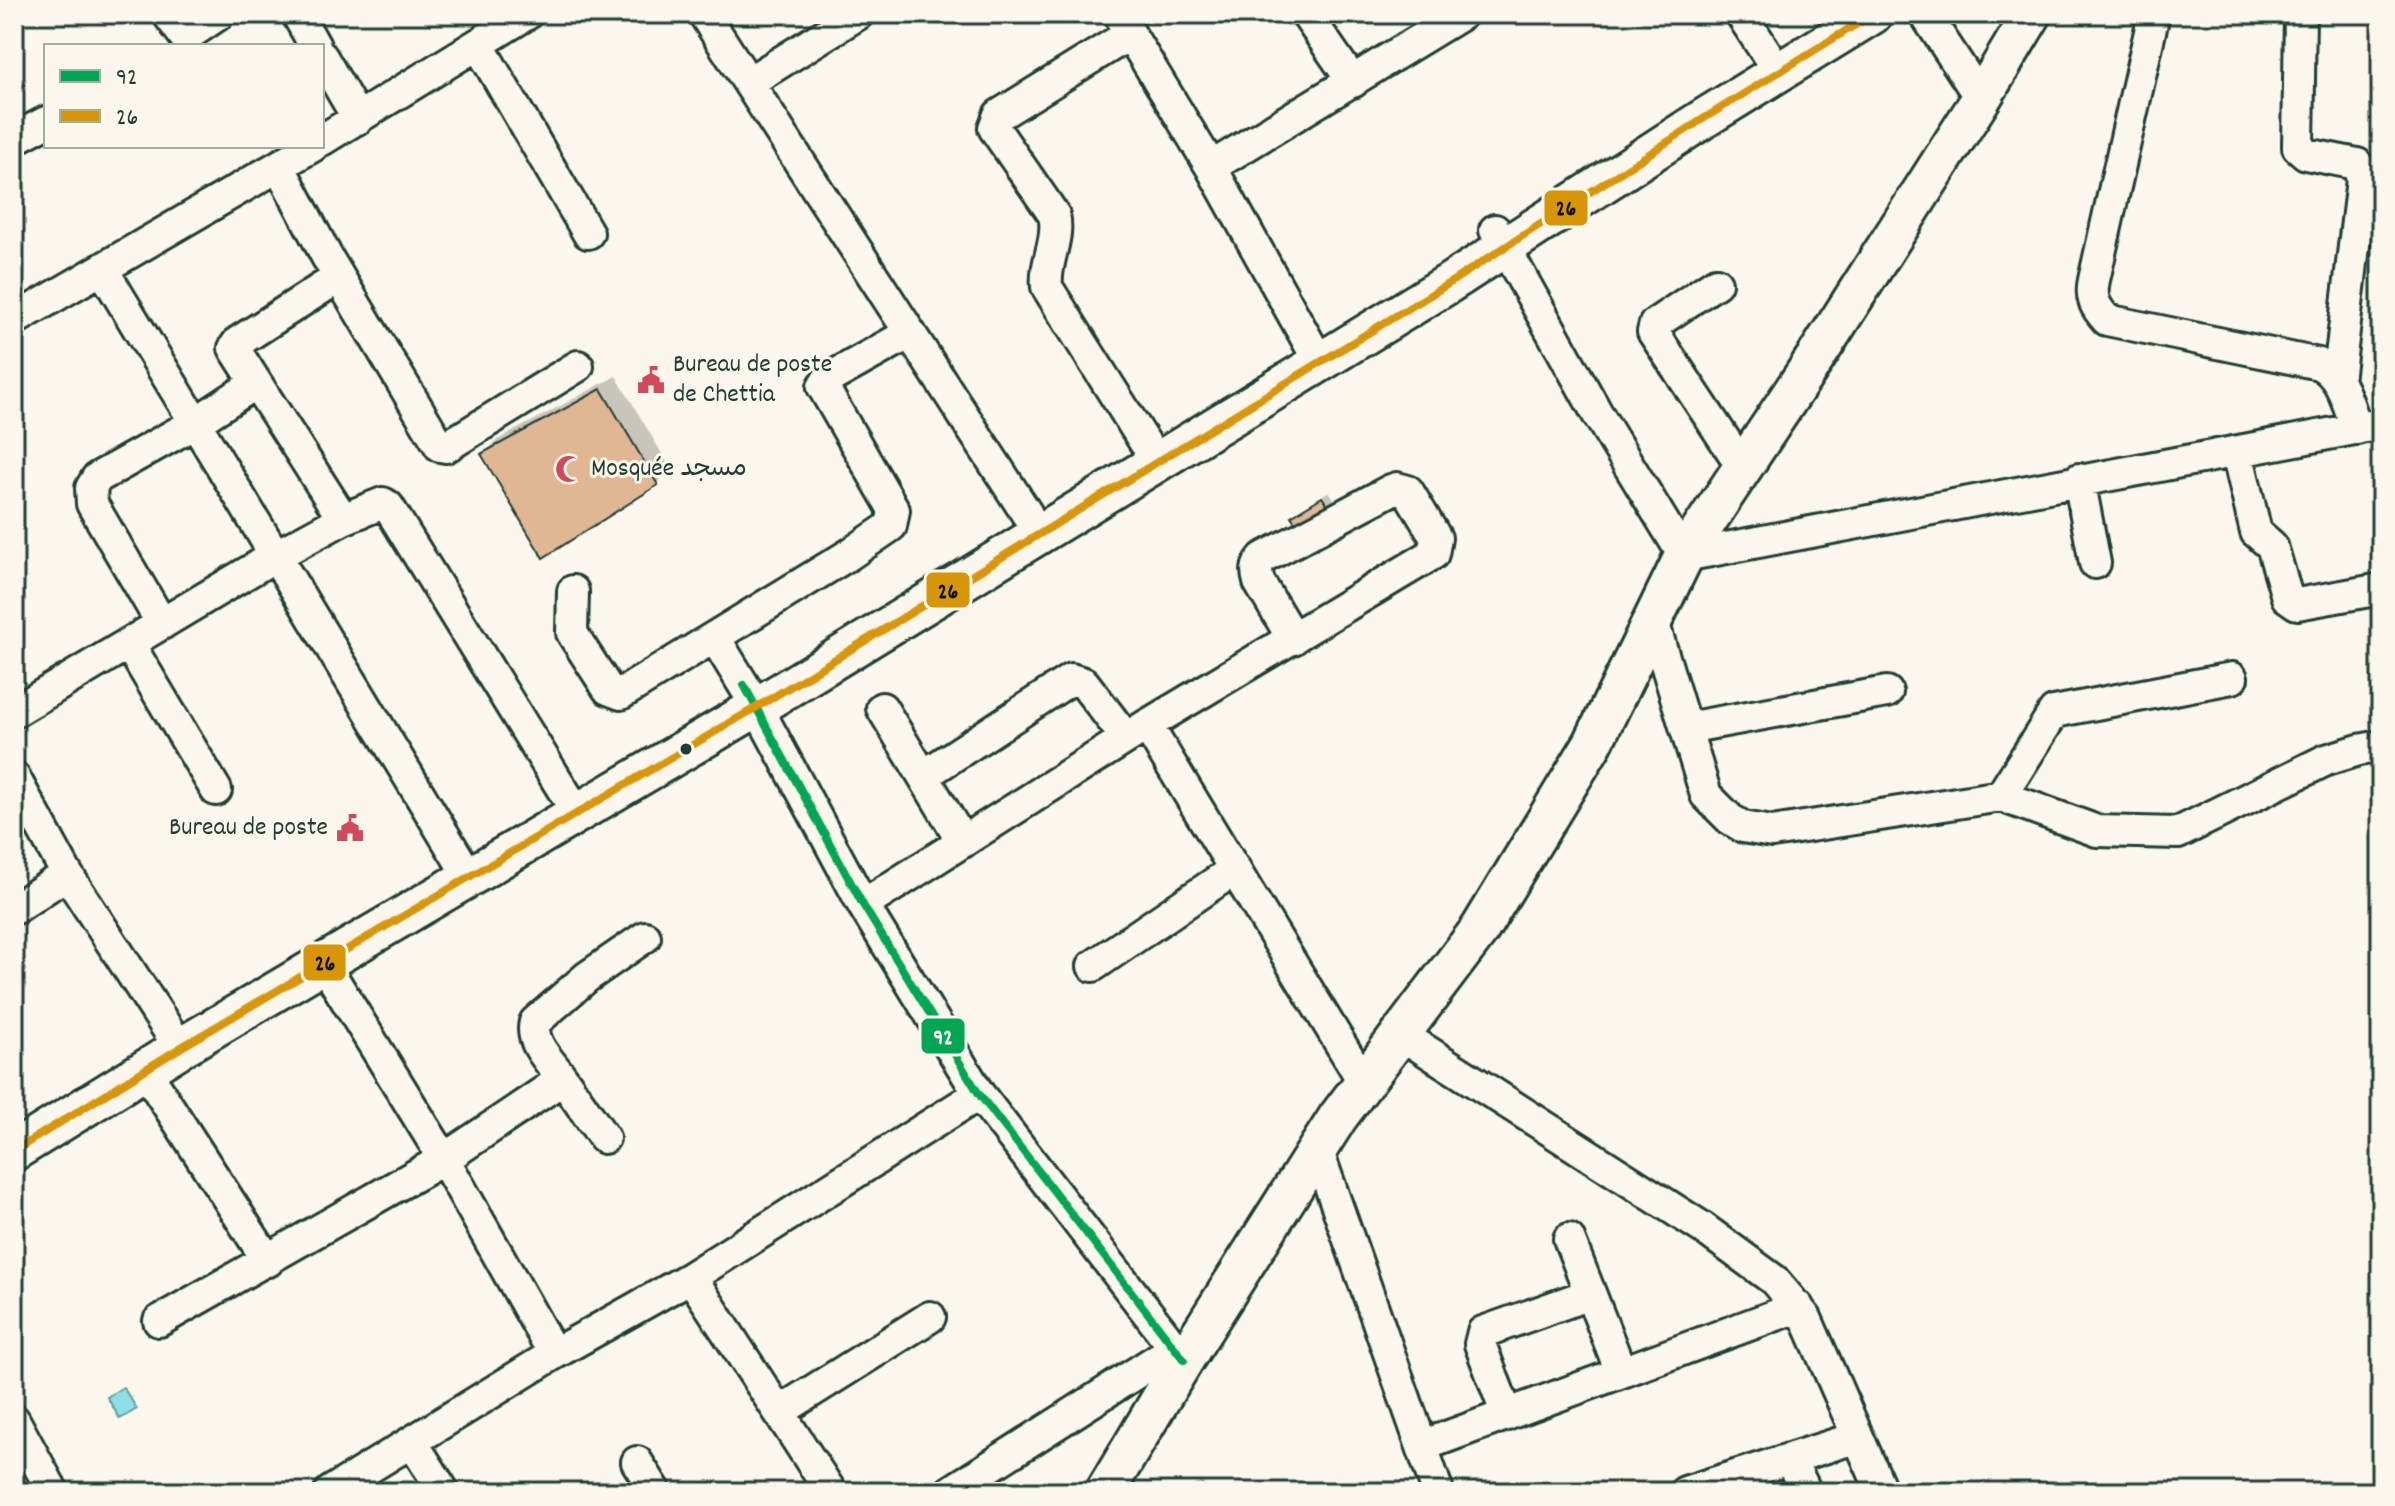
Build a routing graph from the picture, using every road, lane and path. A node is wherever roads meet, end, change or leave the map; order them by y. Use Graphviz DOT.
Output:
graph roads {
  1 [pos="219,14"];
  2 [pos="297,14"];
  3 [pos="527,14"];
  4 [pos="704,14"];
  5 [pos="858,14"];
  6 [pos="1306,14"];
  7 [pos="1462,14"];
  8 [pos="1741,14"];
  9 [pos="1832,14"];
  10 [pos="1873,14"];
  11 [pos="1925,14"];
  12 [pos="2032,14"];
  13 [pos="2154,14"];
  14 [pos="2300,14"];
  15 [pos="1124,24"];
  16 [pos="178,32"];
  17 [pos="314,44"];
  18 [pos="478,44"];
  19 [pos="1767,54"];
  20 [pos="324,60"];
  21 [pos="749,82"];
  22 [pos="1353,82"];
  23 [pos="1981,99"];
  24 [pos="358,119"];
  25 [pos="44,123"];
  26 [pos="14,139"];
  27 [pos="324,139"];
  28 [pos="310,148"];
  29 [pos="279,166"];
  30 [pos="1211,167"];
  31 [pos="588,233"];
  32 [pos="1499,238"];
  33 [pos="103,270"];
  34 [pos="339,277"];
  35 [pos="1716,283"];
  36 [pos="14,320"];
  37 [pos="910,333"];
  38 [pos="1316,354"];
  39 [pos="578,366"];
  40 [pos="2338,381"];
  41 [pos="256,383"];
  42 [pos="195,423"];
  43 [pos="2369,426"];
  44 [pos="1145,443"];
  45 [pos="2237,452"];
  46 [pos="1744,469"];
  47 [pos="2079,479"];
  48 [pos="1027,514"];
  49 [pos="343,519"];
  50 [pos="275,556"];
  51 [pos="1684,556"];
  52 [pos="2095,563"];
  53 [pos="2381,589"];
  54 [pos="573,591"];
  55 [pos="1652,618"];
  56 [pos="162,624"];
  57 [pos="715,638"];
  58 [pos="1293,639"];
  59 [pos="129,644"];
  60 [pos="2232,678"];
  61 [pos="1887,692"];
  62 [pos="750,696"];
  63 [pos="882,708"];
  64 [pos="14,712"];
  65 [pos="1686,728"];
  66 [pos="1137,732"];
  67 [pos="2381,746"];
  68 [pos="923,776"];
  69 [pos="14,777"];
  70 [pos="216,790"];
  71 [pos="566,795"];
  72 [pos="2001,796"];
  73 [pos="963,842"];
  74 [pos="1235,869"];
  75 [pos="465,870"];
  76 [pos="67,874"];
  77 [pos="863,905"];
  78 [pos="14,909"];
  79 [pos="645,937"];
  80 [pos="324,964"];
  81 [pos="1093,966"];
  82 [pos="1400,1034"];
  83 [pos="174,1040"];
  84 [pos="145,1070"];
  85 [pos="563,1079"];
  86 [pos="1363,1081"];
  87 [pos="979,1094"];
  88 [pos="14,1129"];
  89 [pos="604,1138"];
  90 [pos="1317,1149"];
  91 [pos="14,1151"];
  92 [pos="444,1159"];
  93 [pos="1569,1239"];
  94 [pos="268,1261"];
  95 [pos="691,1277"];
  96 [pos="1590,1294"];
  97 [pos="1798,1307"];
  98 [pos="930,1317"];
  99 [pos="159,1321"];
  100 [pos="554,1354"];
  101 [pos="1179,1354"];
  102 [pos="1621,1372"];
  103 [pos="779,1412"];
  104 [pos="1507,1415"];
  105 [pos="15,1424"];
  106 [pos="1858,1437"];
  107 [pos="412,1442"];
  108 [pos="1422,1446"];
  109 [pos="1790,1459"];
  110 [pos="637,1462"];
  111 [pos="1114,1489"];
  112 [pos="53,1492"];
  113 [pos="330,1492"];
  114 [pos="444,1492"];
  115 [pos="656,1492"];
  116 [pos="831,1492"];
  117 [pos="950,1492"];
  118 [pos="1438,1492"];
  119 [pos="1685,1492"];
  120 [pos="1806,1492"];
  121 [pos="1882,1492"];
  1 -- 16 [label="street"];
  2 -- 17 [label="street"];
  3 -- 18 [label="street"];
  4 -- 21 [label="street"];
  5 -- 21 [label="street"];
  6 -- 22 [label="street"];
  7 -- 22 [label="street"];
  8 -- 19 [label="street"];
  9 -- 19 [label="main road"];
  10 -- 32 [label="main road"];
  11 -- 23 [label="street"];
  12 -- 23 [label="main road"];
  13 -- 40 [label="street"];
  14 -- 40 [label="street"];
  15 -- 30 [label="street"];
  15 -- 44 [label="street"];
  18 -- 24 [label="street"];
  18 -- 31 [label="street"];
  19 -- 32 [label="main road"];
  20 -- 24 [label="street"];
  21 -- 37 [label="street"];
  22 -- 30 [label="street"];
  23 -- 46 [label="main road"];
  24 -- 27 [label="street"];
  25 -- 26 [label="street"];
  28 -- 29 [label="street"];
  29 -- 33 [label="street"];
  29 -- 34 [label="street"];
  30 -- 38 [label="street"];
  32 -- 38 [label="main road"];
  32 -- 51 [label="street"];
  33 -- 36 [label="street"];
  33 -- 42 [label="street"];
  34 -- 39 [label="street"];
  34 -- 41 [label="street"];
  35 -- 46 [label="street"];
  37 -- 48 [label="street"];
  37 -- 57 [label="street"];
  38 -- 44 [label="main road"];
  38 -- 62 [label="main road"];
  40 -- 43 [label="street"];
  41 -- 42 [label="street"];
  41 -- 49 [label="street"];
  42 -- 50 [label="street"];
  42 -- 56 [label="street"];
  43 -- 45 [label="street"];
  44 -- 48 [label="main road"];
  45 -- 47 [label="street"];
  45 -- 53 [label="street"];
  46 -- 51 [label="main road"];
  47 -- 51 [label="street"];
  47 -- 52 [label="street"];
  48 -- 62 [label="main road"];
  49 -- 50 [label="street"];
  49 -- 71 [label="street"];
  50 -- 56 [label="street"];
  50 -- 75 [label="street"];
  51 -- 55 [label="main road"];
  54 -- 57 [label="street"];
  55 -- 65 [label="street"];
  55 -- 82 [label="main road"];
  56 -- 59 [label="street"];
  57 -- 62 [label="street"];
  58 -- 58 [label="street"];
  58 -- 66 [label="street"];
  59 -- 64 [label="street"];
  59 -- 70 [label="street"];
  60 -- 72 [label="street"];
  61 -- 65 [label="street"];
  62 -- 71 [label="main road"];
  62 -- 75 [label="main road"];
  62 -- 77 [label="street"];
  63 -- 68 [label="street"];
  65 -- 72 [label="street"];
  66 -- 68 [label="street"];
  66 -- 73 [label="street"];
  66 -- 74 [label="street"];
  67 -- 72 [label="street"];
  68 -- 73 [label="street"];
  69 -- 76 [label="street"];
  71 -- 75 [label="main road"];
  73 -- 77 [label="street"];
  74 -- 81 [label="street"];
  74 -- 86 [label="street"];
  75 -- 80 [label="main road"];
  75 -- 83 [label="main road"];
  76 -- 78 [label="street"];
  76 -- 83 [label="street"];
  77 -- 87 [label="street"];
  79 -- 85 [label="street"];
  80 -- 83 [label="main road"];
  80 -- 92 [label="street"];
  82 -- 86 [label="main road"];
  82 -- 97 [label="street"];
  83 -- 84 [label="main road"];
  83 -- 88 [label="main road"];
  84 -- 91 [label="main road"];
  84 -- 94 [label="street"];
  85 -- 89 [label="street"];
  85 -- 92 [label="street"];
  86 -- 90 [label="main road"];
  87 -- 95 [label="street"];
  87 -- 101 [label="street"];
  90 -- 101 [label="main road"];
  90 -- 108 [label="street"];
  92 -- 94 [label="street"];
  92 -- 100 [label="street"];
  93 -- 96 [label="street"];
  94 -- 99 [label="street"];
  95 -- 100 [label="street"];
  95 -- 103 [label="street"];
  96 -- 102 [label="street"];
  96 -- 104 [label="street"];
  97 -- 102 [label="street"];
  97 -- 106 [label="street"];
  98 -- 103 [label="street"];
  100 -- 107 [label="street"];
  101 -- 111 [label="main road"];
  101 -- 117 [label="street"];
  102 -- 104 [label="street"];
  103 -- 116 [label="street"];
  104 -- 108 [label="street"];
  105 -- 112 [label="street"];
  106 -- 109 [label="street"];
  106 -- 121 [label="street"];
  107 -- 113 [label="street"];
  107 -- 114 [label="street"];
  108 -- 118 [label="street"];
  109 -- 119 [label="street"];
  109 -- 120 [label="street"];
  110 -- 115 [label="street"];
}
